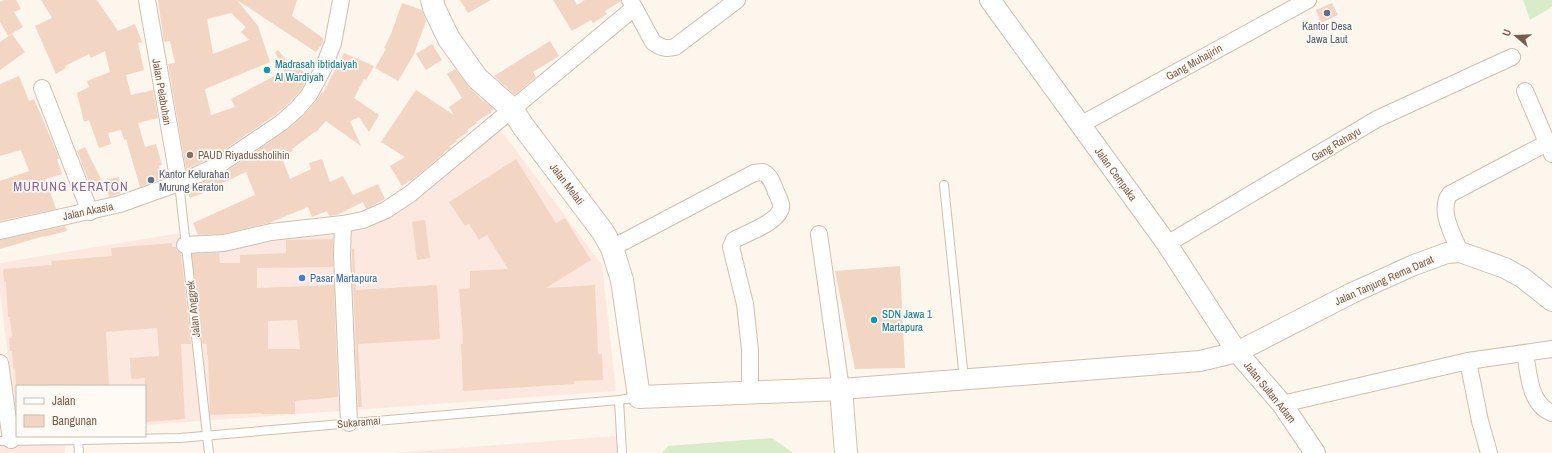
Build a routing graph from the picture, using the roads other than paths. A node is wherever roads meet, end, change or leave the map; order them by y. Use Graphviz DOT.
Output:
graph roads {
  1 [pos="147,0"];
  2 [pos="341,0"];
  3 [pos="432,0"];
  4 [pos="737,0"];
  5 [pos="990,0"];
  6 [pos="1308,0"];
  7 [pos="632,4"];
  8 [pos="1512,57"];
  9 [pos="42,88"];
  10 [pos="1525,91"];
  11 [pos="512,109"];
  12 [pos="1080,125"];
  13 [pos="1550,148"];
  14 [pos="179,183"];
  15 [pos="944,185"];
  16 [pos="90,212"];
  17 [pos="343,224"];
  18 [pos="0,231"];
  19 [pos="819,234"];
  20 [pos="1167,244"];
  21 [pos="185,245"];
  22 [pos="612,248"];
  23 [pos="1460,252"];
  24 [pos="1552,301"];
  25 [pos="1552,349"];
  26 [pos="1238,352"];
  27 [pos="1525,353"];
  28 [pos="1468,361"];
  29 [pos="0,363"];
  30 [pos="964,379"];
  31 [pos="841,389"];
  32 [pos="750,393"];
  33 [pos="629,398"];
  34 [pos="1282,404"];
  35 [pos="1552,413"];
  36 [pos="350,423"];
  37 [pos="207,436"];
  38 [pos="78,440"];
  39 [pos="5,441"];
  40 [pos="1310,451"];
  41 [pos="79,453"];
  42 [pos="209,453"];
  43 [pos="622,453"];
  44 [pos="846,453"];
  45 [pos="1488,453"];
  1 -- 14 [label="street, Jalan Pelabuhan"];
  2 -- 14 [label="street, Jalan Akasia"];
  3 -- 11 [label="main road, Jalan Melati"];
  4 -- 7 [label="street"];
  5 -- 12 [label="street, Jalan Cempaka"];
  6 -- 12 [label="street, Gang Muhajirin"];
  7 -- 11 [label="street"];
  8 -- 20 [label="street, Gang Rahayu"];
  9 -- 16 [label="street"];
  10 -- 13 [label="street"];
  11 -- 17 [label="street"];
  11 -- 22 [label="main road, Jalan Melati"];
  12 -- 20 [label="street, Jalan Cempaka"];
  13 -- 23 [label="street"];
  14 -- 16 [label="street, Jalan Akasia"];
  14 -- 21 [label="lane, Jalan Anggrek"];
  15 -- 30 [label="lane"];
  16 -- 18 [label="street, Jalan Akasia"];
  17 -- 21 [label="street"];
  17 -- 36 [label="street"];
  19 -- 31 [label="street"];
  20 -- 26 [label="street, Jalan Cempaka"];
  21 -- 37 [label="lane, Jalan Anggrek"];
  22 -- 32 [label="street"];
  22 -- 33 [label="main road, Jalan Melati"];
  23 -- 24 [label="street"];
  23 -- 26 [label="street, Jalan Tanjung Rema Darat"];
  25 -- 27 [label="street"];
  26 -- 30 [label="street, Jalan Tanjung Rema Darat"];
  26 -- 34 [label="street, Jalan Sultan Adam"];
  27 -- 28 [label="street"];
  27 -- 35 [label="street"];
  28 -- 34 [label="street"];
  28 -- 45 [label="street"];
  29 -- 39 [label="street"];
  30 -- 31 [label="street, Jalan Tanjung Rema Darat"];
  31 -- 32 [label="main road"];
  31 -- 44 [label="main road"];
  32 -- 33 [label="main road"];
  33 -- 36 [label="lane, Sukaramai"];
  33 -- 43 [label="lane"];
  34 -- 40 [label="street, Jalan Sultan Adam"];
  36 -- 37 [label="lane, Sukaramai"];
  37 -- 38 [label="lane, Sukaramai"];
  37 -- 42 [label="lane, Jalan Anggrek"];
  38 -- 39 [label="lane, Sukaramai"];
  38 -- 41 [label="lane"];
}
